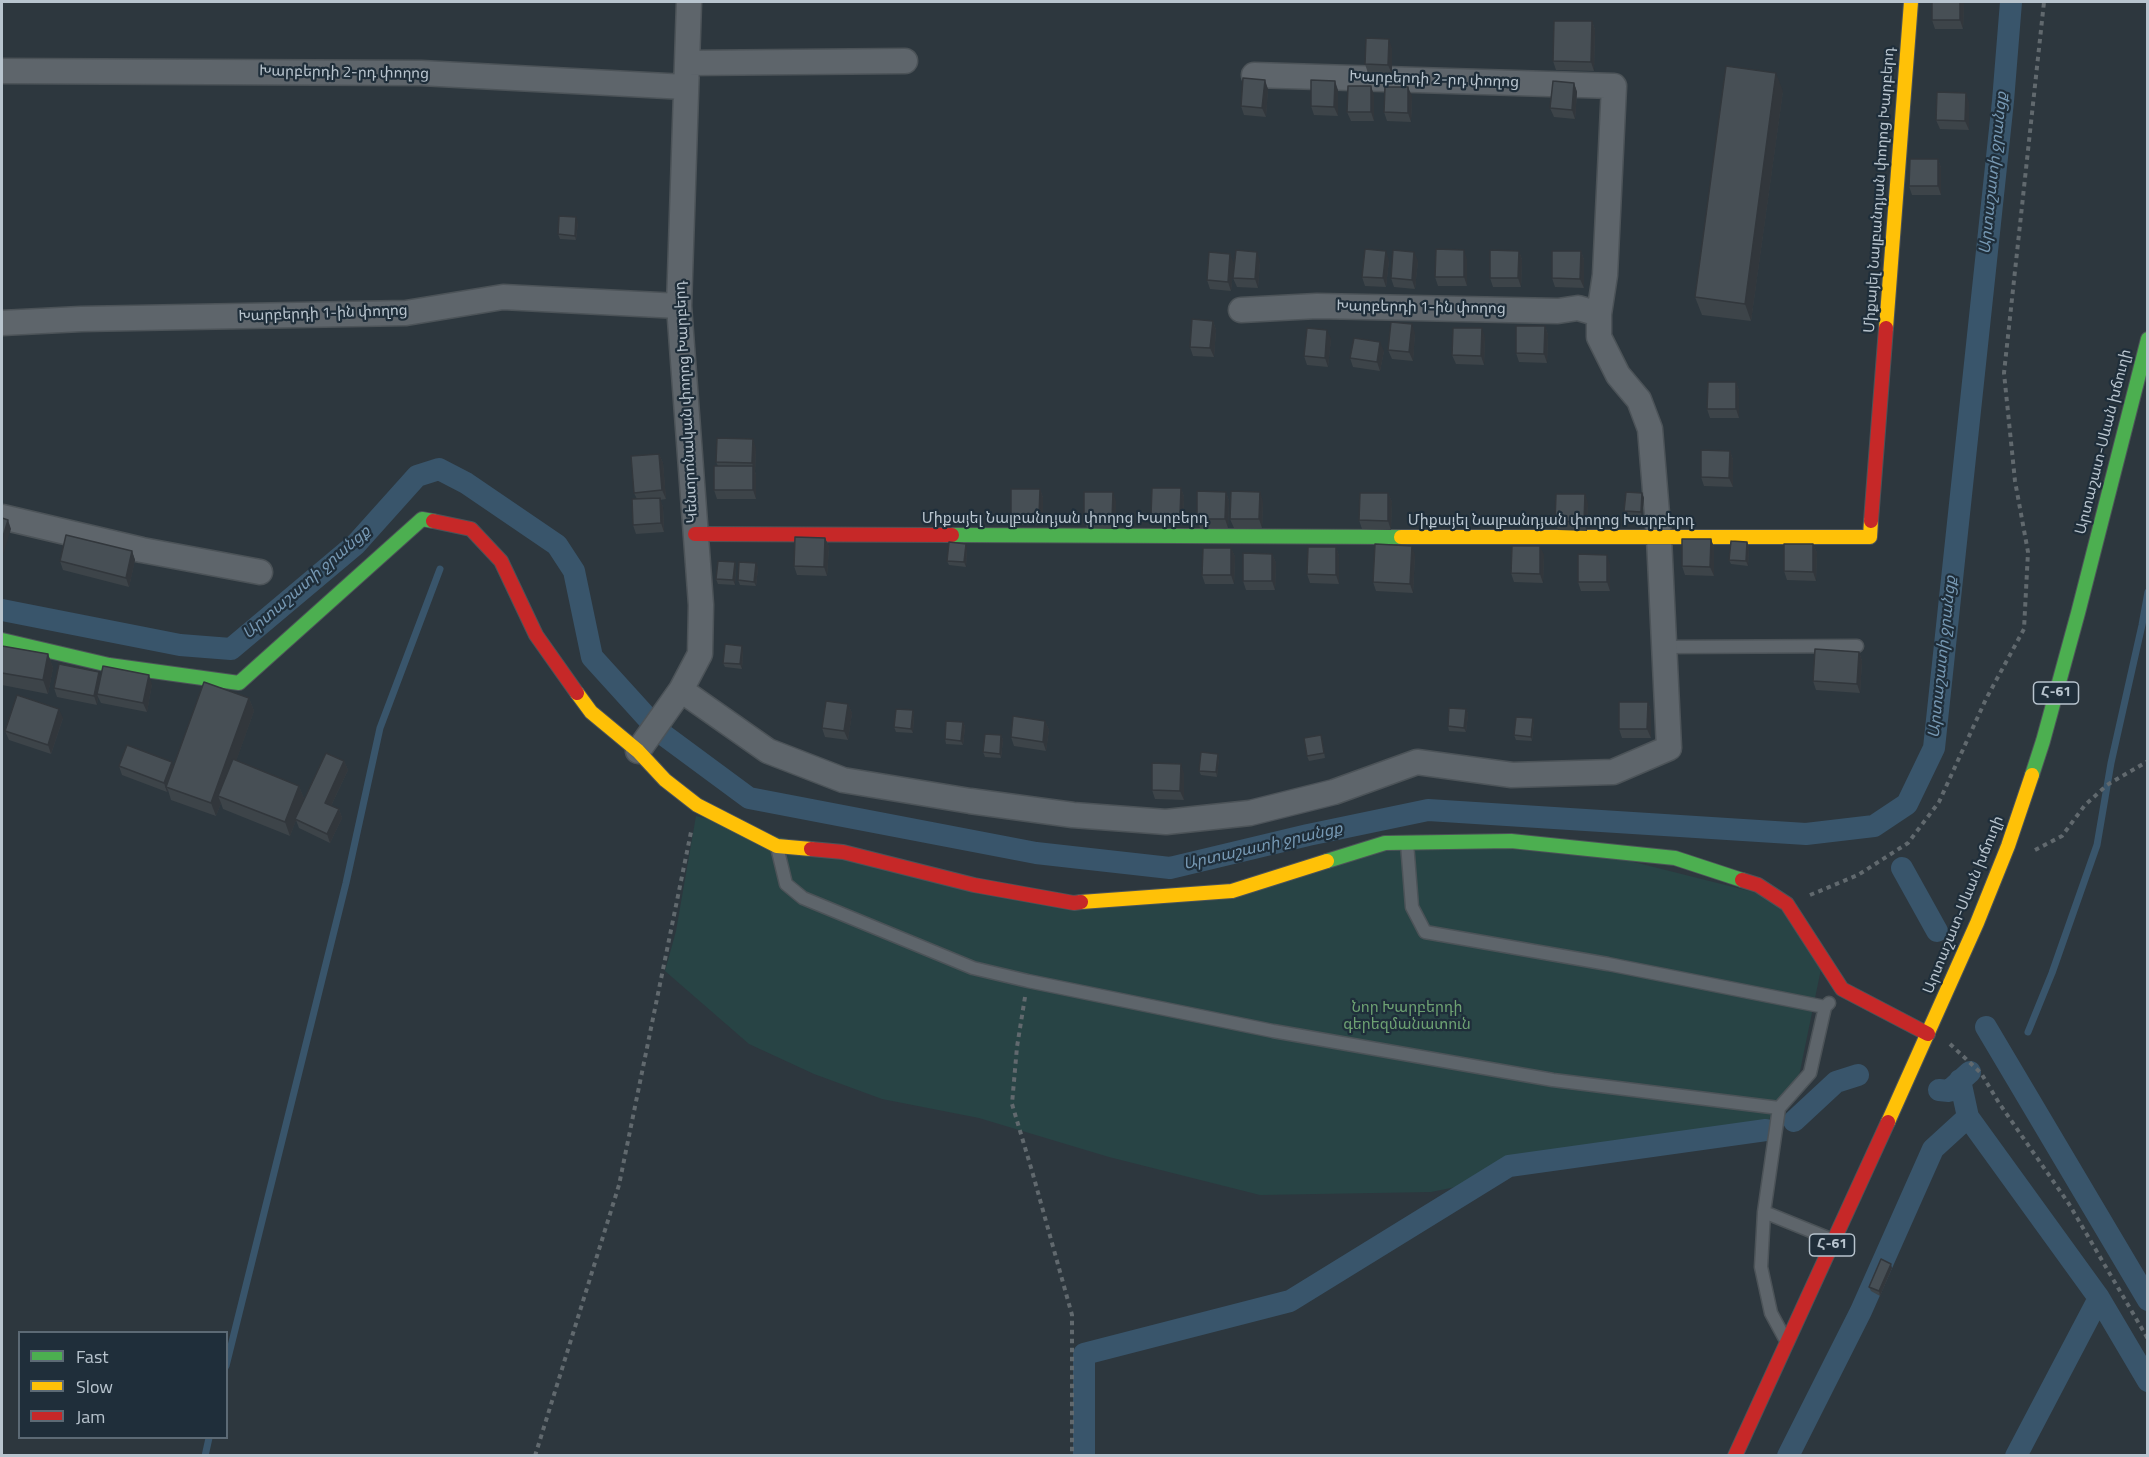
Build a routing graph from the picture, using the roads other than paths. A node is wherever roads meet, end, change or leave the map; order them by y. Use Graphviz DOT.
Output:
graph roads {
  1 [pos="688,2"];
  2 [pos="1911,2"];
  3 [pos="905,61"];
  4 [pos="687,63"];
  5 [pos="2,71"];
  6 [pos="1254,75"];
  7 [pos="686,87"];
  8 [pos="679,306"];
  9 [pos="1241,309"];
  10 [pos="1599,314"];
  11 [pos="2,323"];
  12 [pos="2148,339"];
  13 [pos="2,517"];
  14 [pos="695,534"];
  15 [pos="1659,538"];
  16 [pos="260,572"];
  17 [pos="2,640"];
  18 [pos="1857,646"];
  19 [pos="1664,647"];
  20 [pos="681,690"];
  21 [pos="638,751"];
  22 [pos="1407,843"];
  23 [pos="777,846"];
  24 [pos="1842,989"];
  25 [pos="1825,1007"];
  26 [pos="1928,1034"];
  27 [pos="1779,1108"];
  28 [pos="1764,1212"];
  29 [pos="1834,1240"];
  30 [pos="1787,1341"];
  31 [pos="1735,1455"];
  1 -- 4 [label="street, Կենտրոնական փողոց Խարբերդ"];
  2 -- 15 [label="street, Միքայել Նալբանդյան փողոց Խարբերդ"];
  3 -- 4 [label="street"];
  4 -- 7 [label="street, Կենտրոնական փողոց Խարբերդ"];
  5 -- 7 [label="street, Խարբերդի 2-րդ փողոց"];
  6 -- 10 [label="street, Խարբերդի 2-րդ փողոց"];
  7 -- 8 [label="street, Կենտրոնական փողոց Խարբերդ"];
  8 -- 11 [label="street, Խարբերդի 1-ին փողոց"];
  8 -- 14 [label="street, Կենտրոնական փողոց Խարբերդ"];
  9 -- 10 [label="street, Խարբերդի 1-ին փողոց"];
  10 -- 15 [label="street"];
  12 -- 26 [label="street, Արտաշատ-Սևան խճուղի / Հ-61"];
  13 -- 16 [label="street"];
  14 -- 15 [label="street, Միքայել Նալբանդյան փողոց Խարբերդ"];
  14 -- 20 [label="street, Կենտրոնական փողոց Խարբերդ"];
  15 -- 19 [label="street"];
  17 -- 21 [label="street"];
  18 -- 19 [label="lane"];
  19 -- 20 [label="street"];
  20 -- 21 [label="street, Կենտրոնական փողոց Խարբերդ"];
  21 -- 23 [label="street"];
  22 -- 23 [label="street"];
  22 -- 24 [label="street"];
  22 -- 25 [label="lane"];
  23 -- 27 [label="lane"];
  24 -- 25 [label="lane"];
  24 -- 26 [label="street"];
  25 -- 27 [label="lane"];
  26 -- 29 [label="street, Արտաշատ-Սևան խճուղի / Հ-61"];
  27 -- 28 [label="lane"];
  28 -- 29 [label="lane"];
  28 -- 30 [label="lane"];
  29 -- 30 [label="street, Արտաշատ-Սևան խճուղի / Հ-61"];
  30 -- 31 [label="street, Արտաշատ-Սևան խճուղի / Հ-61"];
}
